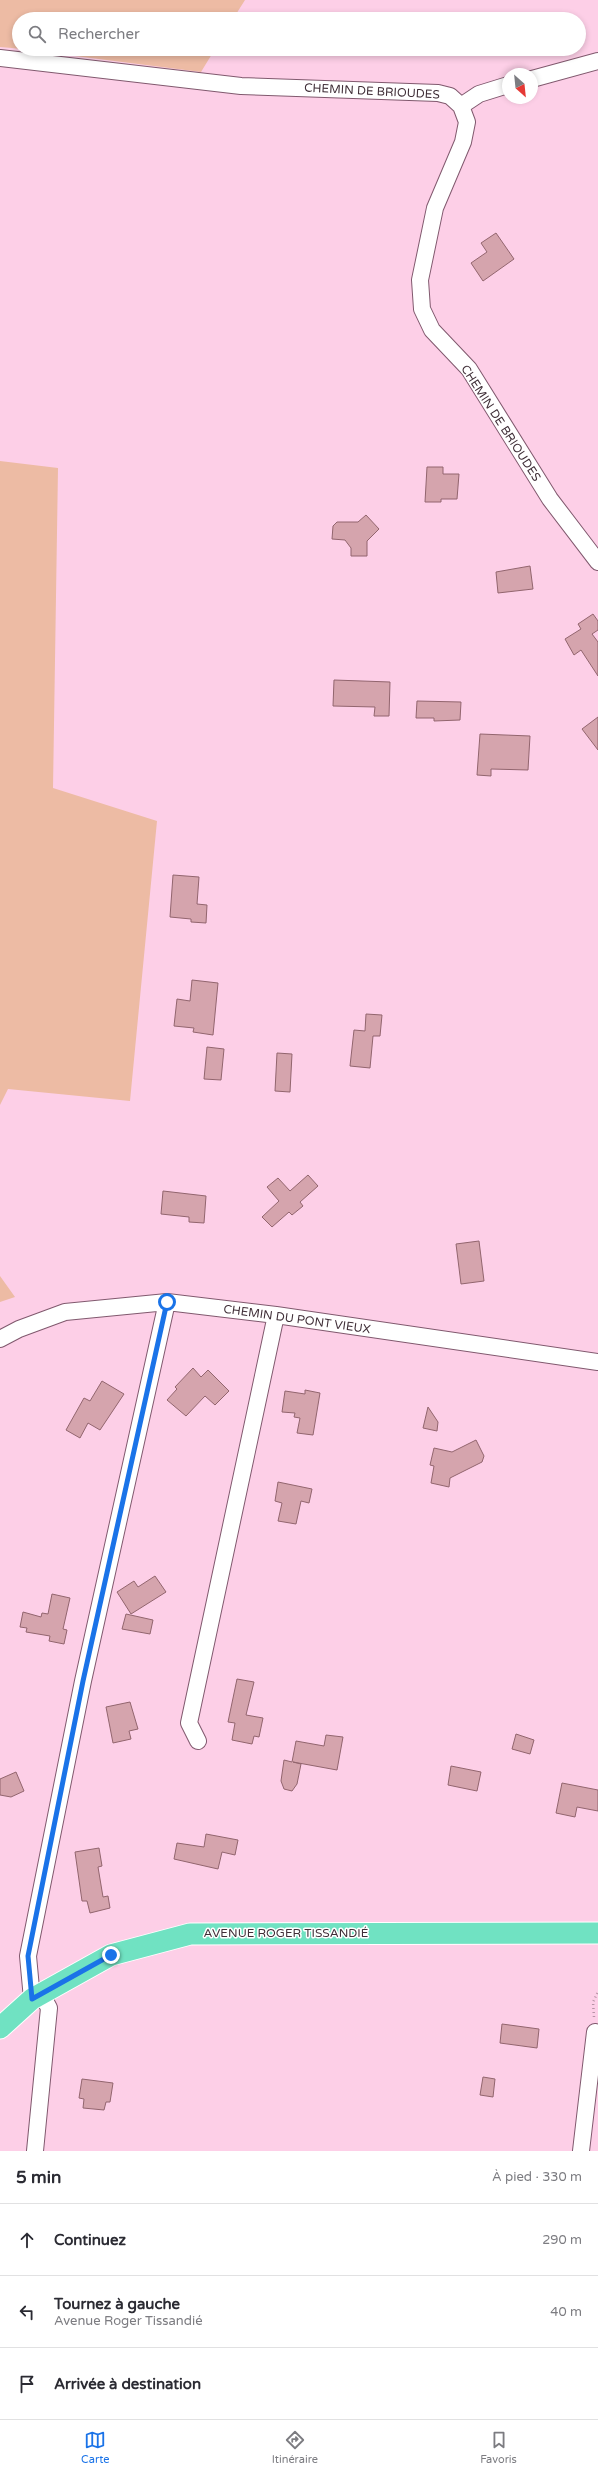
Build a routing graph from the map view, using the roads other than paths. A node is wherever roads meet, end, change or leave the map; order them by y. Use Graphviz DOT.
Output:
graph roads {
  1 [pos="0,58"];
  2 [pos="598,61"];
  3 [pos="538,76"];
  4 [pos="502,87"];
  5 [pos="461,106"];
  6 [pos="598,562"];
  7 [pos="167,1302"];
  8 [pos="276,1315"];
  9 [pos="0,1339"];
  10 [pos="598,1362"];
  11 [pos="198,1741"];
  12 [pos="598,1932"];
  13 [pos="37,1996"];
  14 [pos="0,2028"];
  15 [pos="595,2032"];
  16 [pos="34,2151"];
  17 [pos="581,2151"];
  1 -- 5 [label="street, CHEMIN DE BRIOUDES"];
  2 -- 3 [label="street"];
  4 -- 5 [label="street"];
  5 -- 6 [label="street, CHEMIN DE BRIOUDES"];
  7 -- 8 [label="street, CHEMIN DU PONT VIEUX"];
  7 -- 9 [label="street, CHEMIN DU PONT VIEUX"];
  7 -- 13 [label="street"];
  8 -- 10 [label="street, CHEMIN DU PONT VIEUX"];
  8 -- 11 [label="street"];
  12 -- 13 [label="main road, AVENUE ROGER TISSANDIÉ"];
  13 -- 14 [label="main road, AVENUE ROGER TISSANDIÉ"];
  13 -- 16 [label="street"];
  15 -- 17 [label="street"];
}
